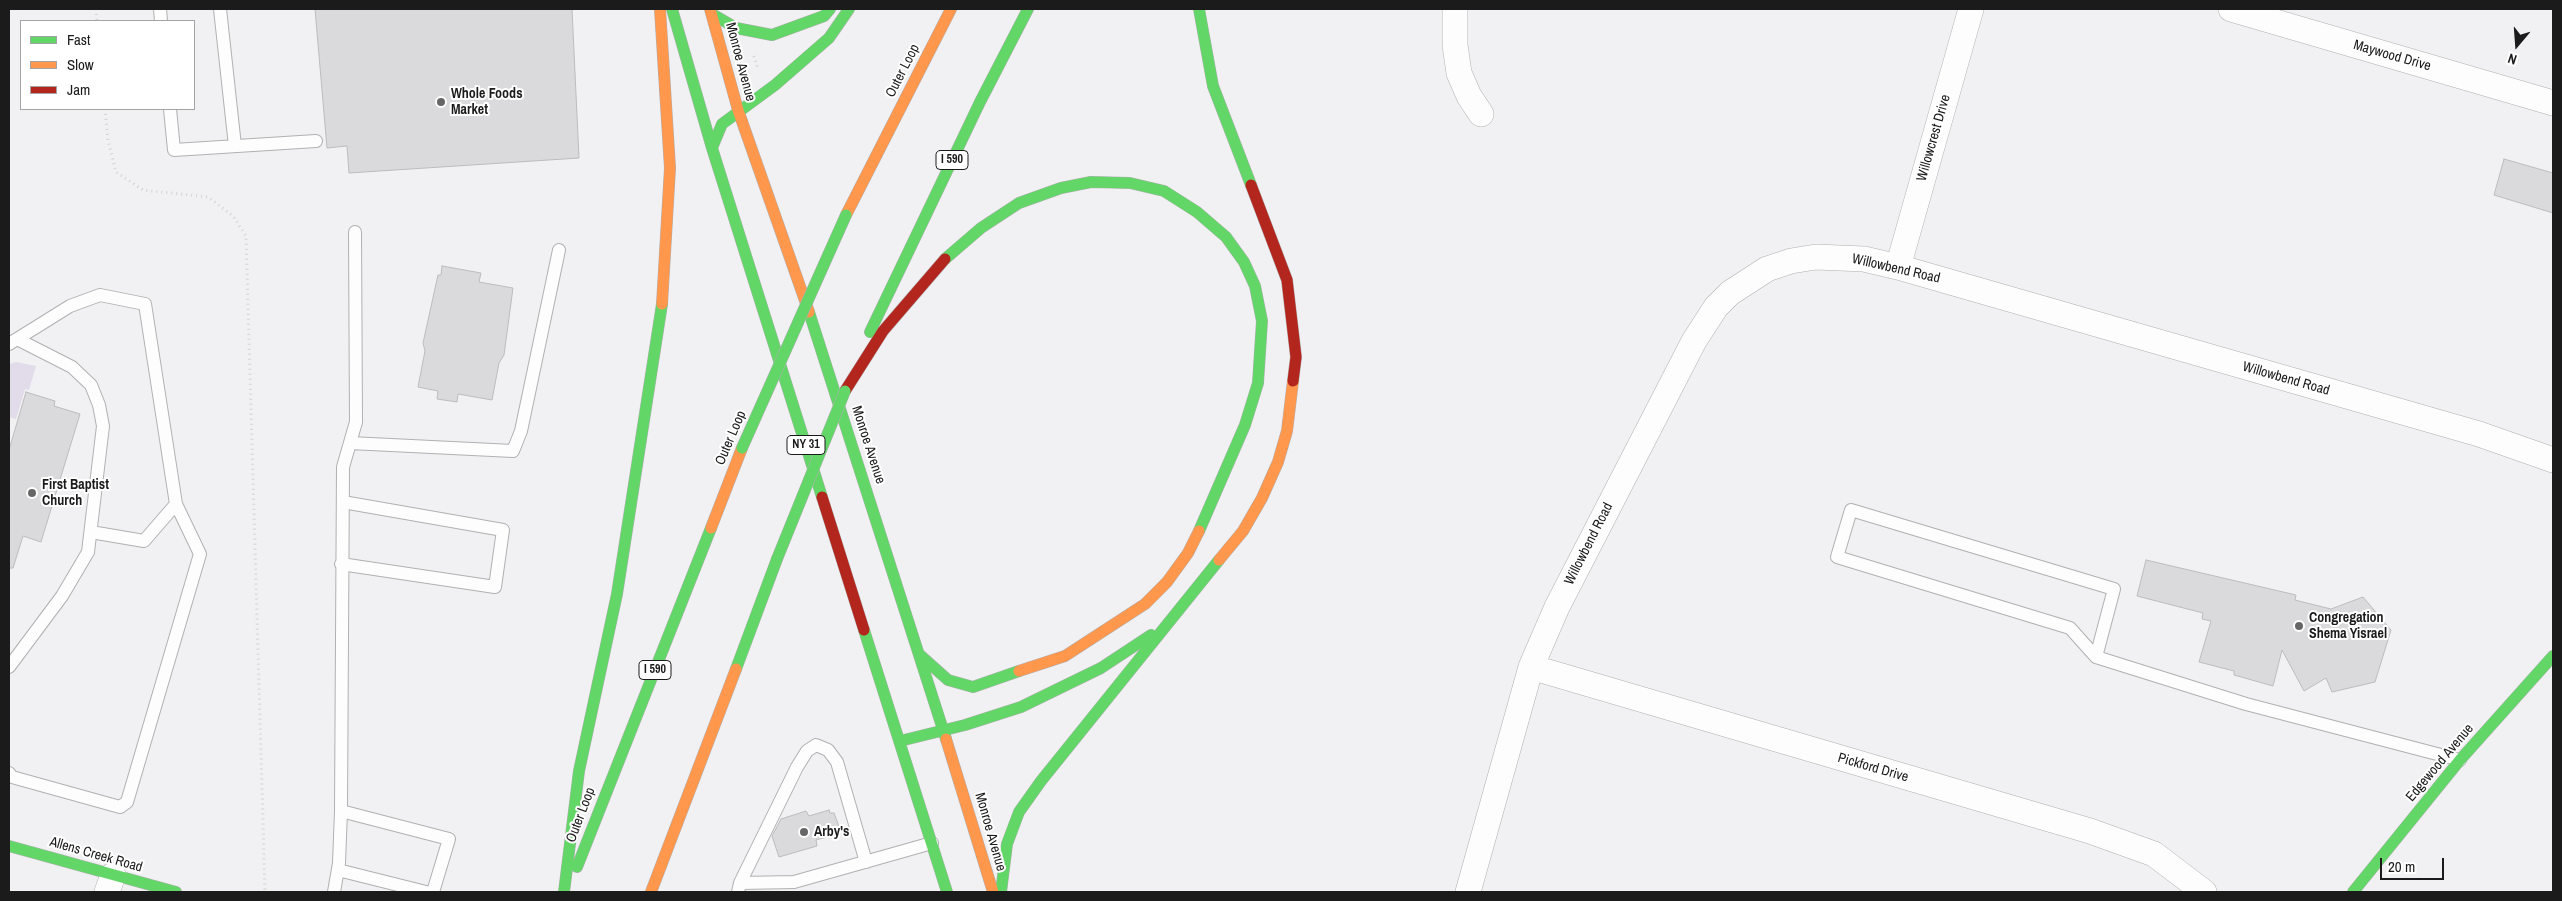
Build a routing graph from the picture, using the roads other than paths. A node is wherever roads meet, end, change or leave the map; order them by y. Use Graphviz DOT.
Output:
graph roads {
  1 [pos="220,9"];
  2 [pos="660,9"];
  3 [pos="672,9"];
  4 [pos="830,9"];
  5 [pos="849,9"];
  6 [pos="951,9"];
  7 [pos="1028,9"];
  8 [pos="1199,9"];
  9 [pos="1455,9"];
  10 [pos="1971,9"];
  11 [pos="2231,9"];
  12 [pos="711,11"];
  13 [pos="2553,103"];
  14 [pos="170,110"];
  15 [pos="738,110"];
  16 [pos="1481,114"];
  17 [pos="316,140"];
  18 [pos="235,146"];
  19 [pos="712,148"];
  20 [pos="355,232"];
  21 [pos="559,250"];
  22 [pos="1898,267"];
  23 [pos="13,342"];
  24 [pos="845,390"];
  25 [pos="350,443"];
  26 [pos="2553,460"];
  27 [pos="343,502"];
  28 [pos="176,504"];
  29 [pos="90,532"];
  30 [pos="341,564"];
  31 [pos="1173,620"];
  32 [pos="920,655"];
  33 [pos="2553,656"];
  34 [pos="2096,658"];
  35 [pos="9,667"];
  36 [pos="1531,667"];
  37 [pos="944,729"];
  38 [pos="900,741"];
  39 [pos="2460,760"];
  40 [pos="10,777"];
  41 [pos="341,811"];
  42 [pos="932,843"];
  43 [pos="9,846"];
  44 [pos="866,862"];
  45 [pos="338,870"];
  46 [pos="110,884"];
  47 [pos="739,888"];
  48 [pos="176,892"];
  49 [pos="334,892"];
  50 [pos="426,892"];
  51 [pos="433,892"];
  52 [pos="564,892"];
  53 [pos="568,892"];
  54 [pos="651,892"];
  55 [pos="947,892"];
  56 [pos="993,892"];
  57 [pos="1001,892"];
  58 [pos="1468,892"];
  59 [pos="2204,892"];
  60 [pos="2353,892"];
  1 -- 18 [label="lane"];
  2 -- 52 [label="main road"];
  3 -- 19 [label="main road, NY 31"];
  4 -- 12 [label="main road"];
  5 -- 15 [label="main road"];
  6 -- 53 [label="main road, Outer Loop / I 590, bridge"];
  7 -- 24 [label="main road, I 590"];
  8 -- 31 [label="main road"];
  9 -- 16 [label="street"];
  10 -- 22 [label="street, Willowcrest Drive"];
  11 -- 13 [label="street, Maywood Drive"];
  12 -- 15 [label="main road, Monroe Avenue"];
  14 -- 18 [label="lane"];
  15 -- 19 [label="main road"];
  15 -- 32 [label="main road, Monroe Avenue"];
  17 -- 18 [label="lane"];
  19 -- 38 [label="main road, NY 31"];
  20 -- 25 [label="lane"];
  21 -- 25 [label="lane"];
  22 -- 26 [label="street, Willowbend Road"];
  22 -- 36 [label="street, Willowbend Road"];
  23 -- 28 [label="lane"];
  23 -- 29 [label="lane"];
  24 -- 32 [label="main road"];
  24 -- 54 [label="main road, I 590, bridge"];
  25 -- 27 [label="lane"];
  27 -- 30 [label="lane"];
  27 -- 30 [label="lane"];
  28 -- 29 [label="lane"];
  28 -- 40 [label="lane"];
  29 -- 35 [label="lane"];
  30 -- 41 [label="lane"];
  31 -- 37 [label="main road"];
  31 -- 57 [label="main road"];
  32 -- 37 [label="main road, Monroe Avenue"];
  33 -- 39 [label="main road, Edgewood Avenue"];
  34 -- 34 [label="lane"];
  34 -- 39 [label="lane"];
  36 -- 58 [label="street, Willowbend Road"];
  36 -- 59 [label="street, Pickford Drive"];
  37 -- 38 [label="main road"];
  37 -- 56 [label="main road, Monroe Avenue"];
  38 -- 42 [label="main road, NY 31"];
  39 -- 60 [label="main road, Edgewood Avenue"];
  41 -- 45 [label="lane"];
  41 -- 51 [label="lane"];
  42 -- 44 [label="lane"];
  42 -- 55 [label="main road, NY 31"];
  43 -- 46 [label="main road, Allens Creek Road"];
  44 -- 47 [label="lane"];
  44 -- 47 [label="lane"];
  45 -- 49 [label="lane"];
  45 -- 50 [label="lane"];
  46 -- 48 [label="main road, Allens Creek Road"];
}
